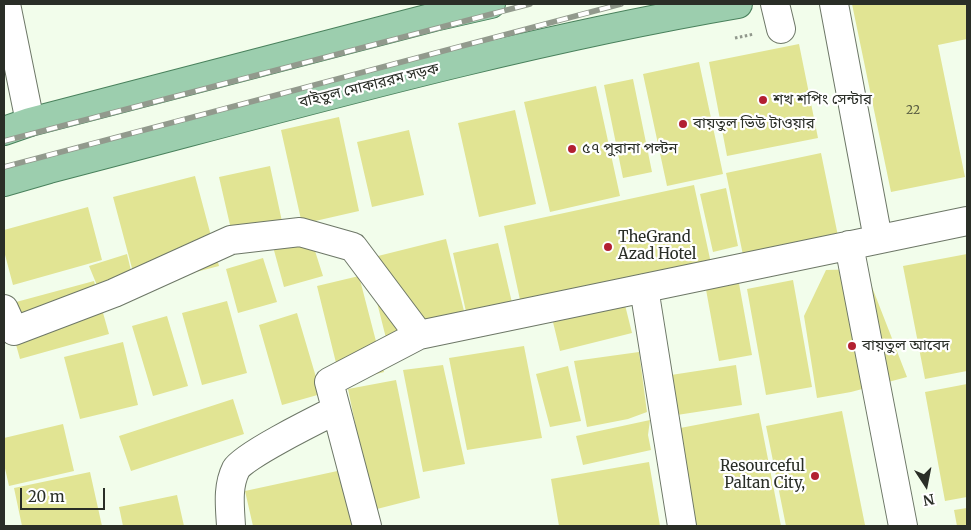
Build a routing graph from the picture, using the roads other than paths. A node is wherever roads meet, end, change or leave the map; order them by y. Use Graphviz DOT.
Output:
graph roads {
  1 [pos="6,4"];
  2 [pos="491,4"];
  3 [pos="738,4"];
  4 [pos="834,4"];
  5 [pos="30,122"];
  6 [pos="4,131"];
  7 [pos="4,182"];
  8 [pos="967,221"];
  9 [pos="878,239"];
  10 [pos="849,246"];
  11 [pos="644,288"];
  12 [pos="4,310"];
  13 [pos="419,335"];
  14 [pos="336,410"];
  15 [pos="231,526"];
  16 [pos="367,526"];
  17 [pos="682,526"];
  18 [pos="904,526"];
  1 -- 5 [label="street"];
  2 -- 5 [label="main road"];
  3 -- 7 [label="main road, বাইতুল মোকাররম সড়ক"];
  4 -- 9 [label="street"];
  5 -- 6 [label="main road"];
  8 -- 9 [label="street"];
  9 -- 10 [label="street"];
  10 -- 11 [label="street"];
  10 -- 18 [label="street"];
  11 -- 13 [label="street"];
  11 -- 17 [label="street"];
  12 -- 13 [label="street"];
  13 -- 14 [label="street"];
  14 -- 15 [label="street"];
  14 -- 16 [label="street"];
}
